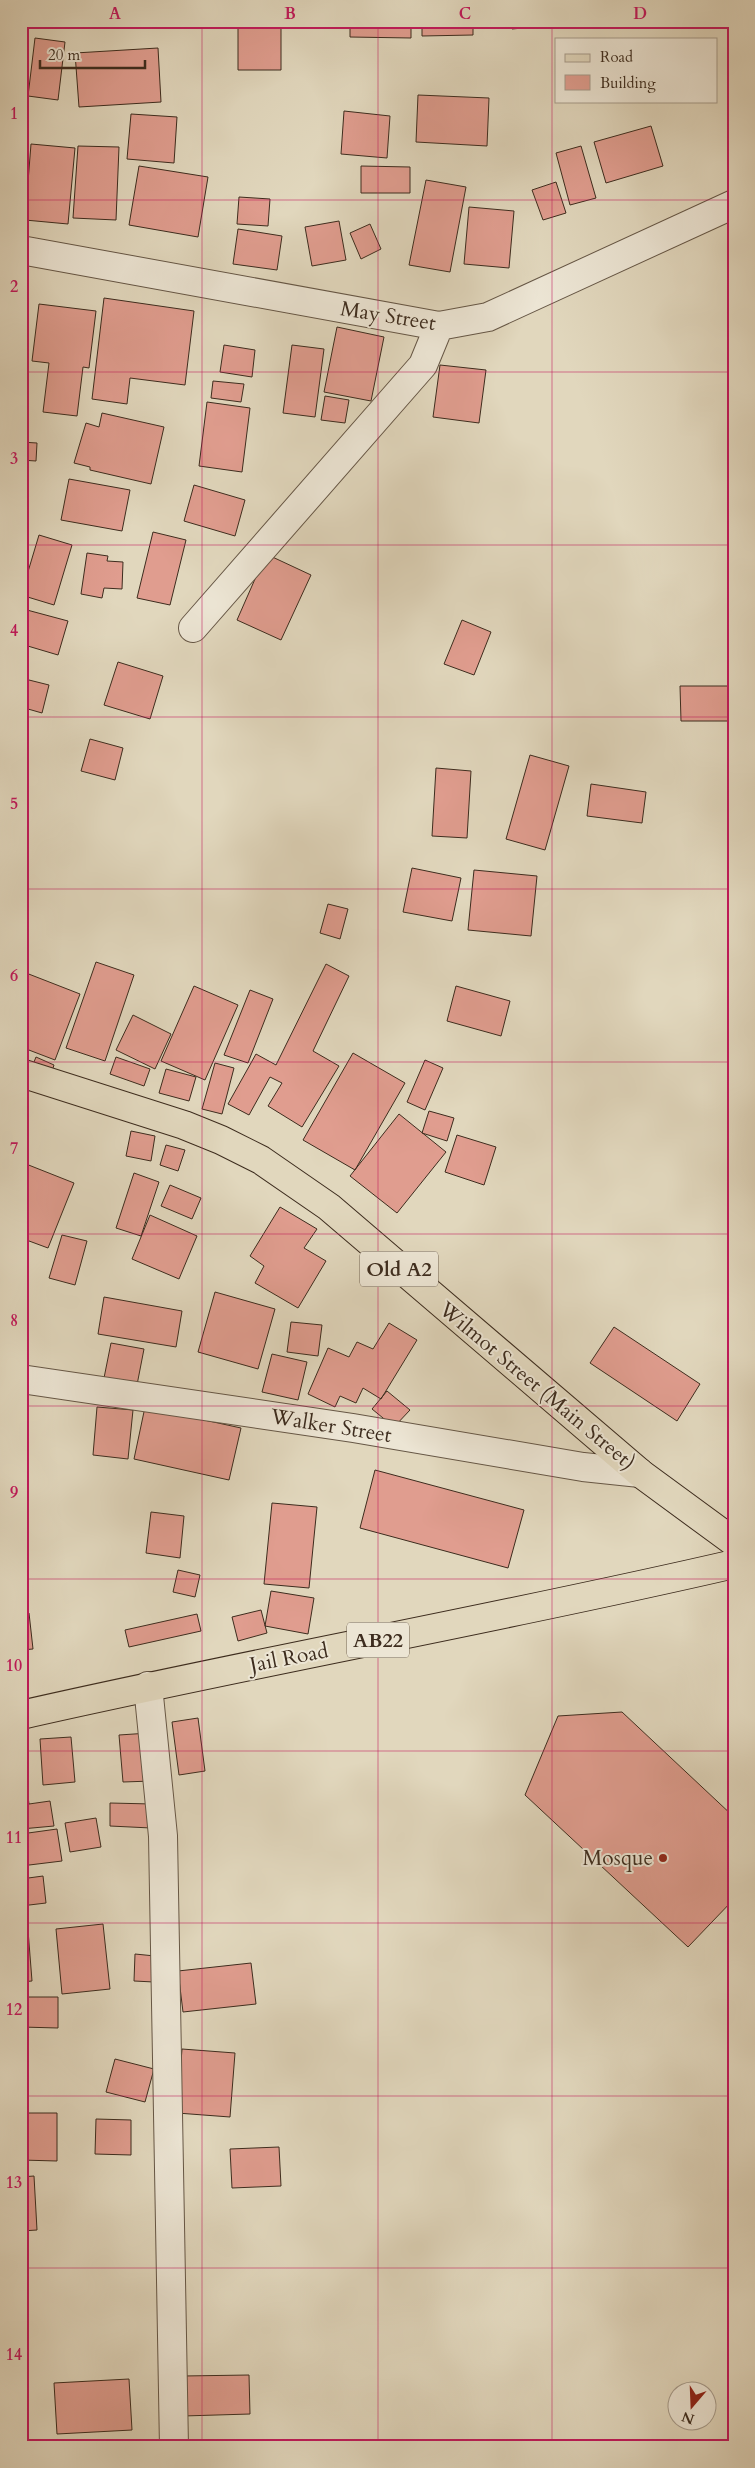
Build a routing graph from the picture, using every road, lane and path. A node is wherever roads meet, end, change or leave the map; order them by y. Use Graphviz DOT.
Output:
graph roads {
  1 [pos="734,204"];
  2 [pos="21,250"];
  3 [pos="439,326"];
  4 [pos="193,628"];
  5 [pos="21,1073"];
  6 [pos="21,1379"];
  7 [pos="640,1473"];
  8 [pos="734,1542"];
  9 [pos="734,1564"];
  10 [pos="148,1686"];
  11 [pos="21,1715"];
  12 [pos="174,2447"];
  1 -- 3 [label="street, May Street"];
  2 -- 3 [label="street, May Street"];
  3 -- 4 [label="street"];
  5 -- 7 [label="main road, Wilmot Street (Main Street) / Old A2"];
  6 -- 7 [label="street, Walker Street"];
  7 -- 8 [label="main road, Wilmot Street (Main Street) / Old A2"];
  9 -- 10 [label="main road, Jail Road / AB22"];
  10 -- 11 [label="main road, Jail Road / AB22"];
  10 -- 12 [label="street"];
}
